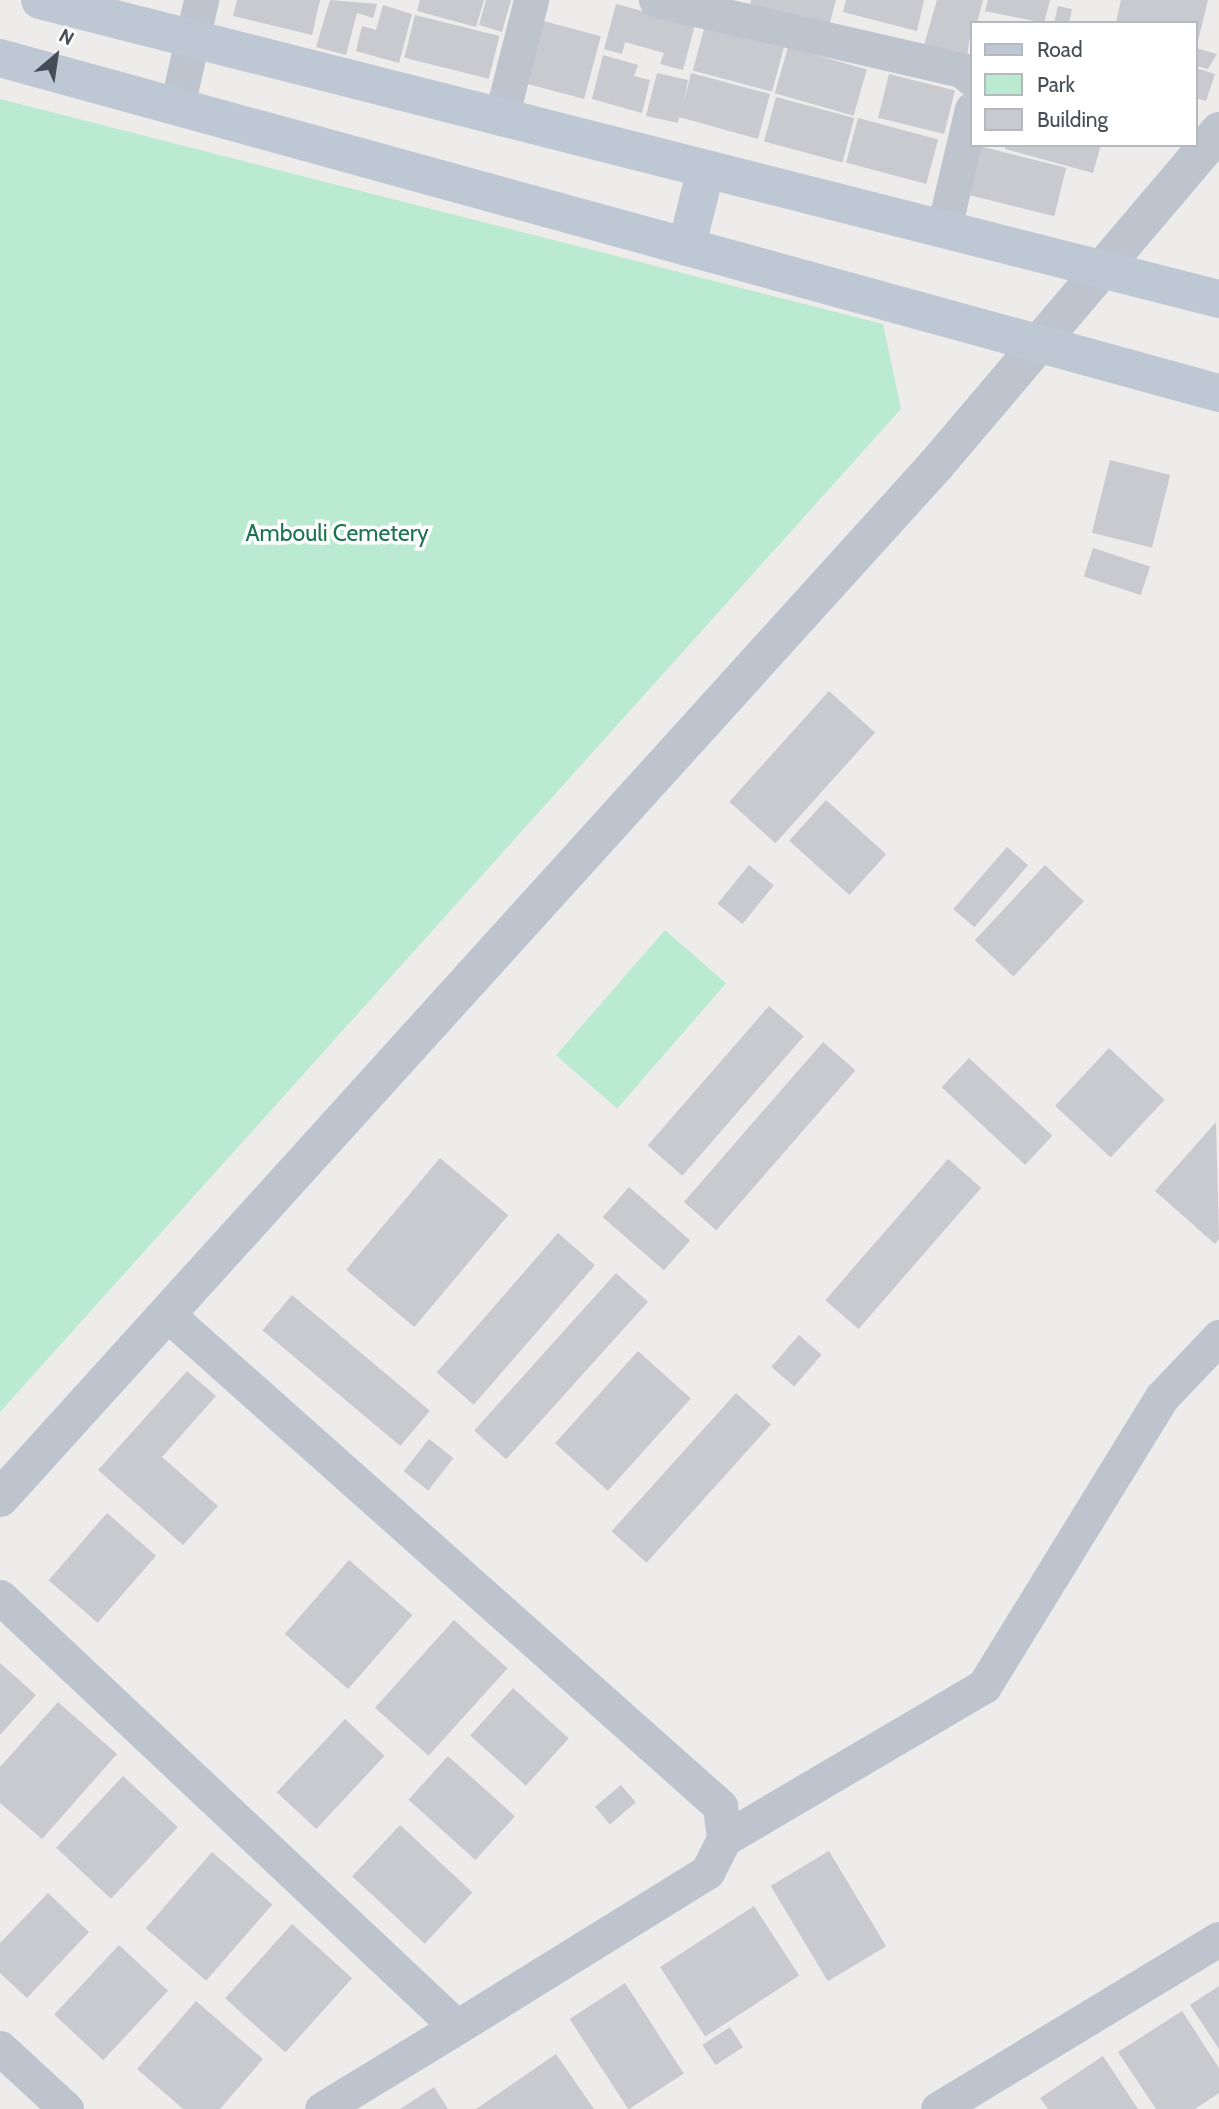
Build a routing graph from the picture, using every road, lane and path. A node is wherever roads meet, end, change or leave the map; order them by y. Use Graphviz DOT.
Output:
graph roads {
  1 [pos="40,0"];
  2 [pos="201,0"];
  3 [pos="531,0"];
  4 [pos="656,0"];
  5 [pos="734,10"];
  6 [pos="191,39"];
  7 [pos="0,58"];
  8 [pos="970,77"];
  9 [pos="177,106"];
  10 [pos="501,118"];
  11 [pos="970,118"];
  12 [pos="1219,131"];
  13 [pos="706,169"];
  14 [pos="944,228"];
  15 [pos="687,245"];
  16 [pos="1098,270"];
  17 [pos="1219,299"];
  18 [pos="1039,343"];
  19 [pos="1219,393"];
  20 [pos="168,1315"];
  21 [pos="1219,1337"];
  22 [pos="0,1498"];
  23 [pos="0,1597"];
  24 [pos="724,1839"];
  25 [pos="1219,1939"];
  26 [pos="457,2027"];
  27 [pos="0,2048"];
  28 [pos="66,2109"];
  29 [pos="322,2109"];
  30 [pos="939,2109"];
  1 -- 6 [label="main road"];
  2 -- 6 [label="street"];
  3 -- 10 [label="street"];
  4 -- 5 [label="street"];
  5 -- 8 [label="street"];
  6 -- 9 [label="street"];
  6 -- 10 [label="main road"];
  7 -- 9 [label="main road"];
  9 -- 15 [label="main road"];
  10 -- 13 [label="main road"];
  11 -- 14 [label="street"];
  12 -- 16 [label="street"];
  13 -- 14 [label="main road"];
  13 -- 15 [label="main road"];
  14 -- 16 [label="main road"];
  15 -- 18 [label="main road"];
  16 -- 17 [label="main road"];
  16 -- 18 [label="street"];
  18 -- 19 [label="main road"];
  18 -- 20 [label="street"];
  20 -- 22 [label="street"];
  20 -- 24 [label="street"];
  21 -- 24 [label="street"];
  23 -- 26 [label="street"];
  24 -- 26 [label="street"];
  25 -- 30 [label="street"];
  26 -- 29 [label="street"];
  27 -- 28 [label="street"];
}
